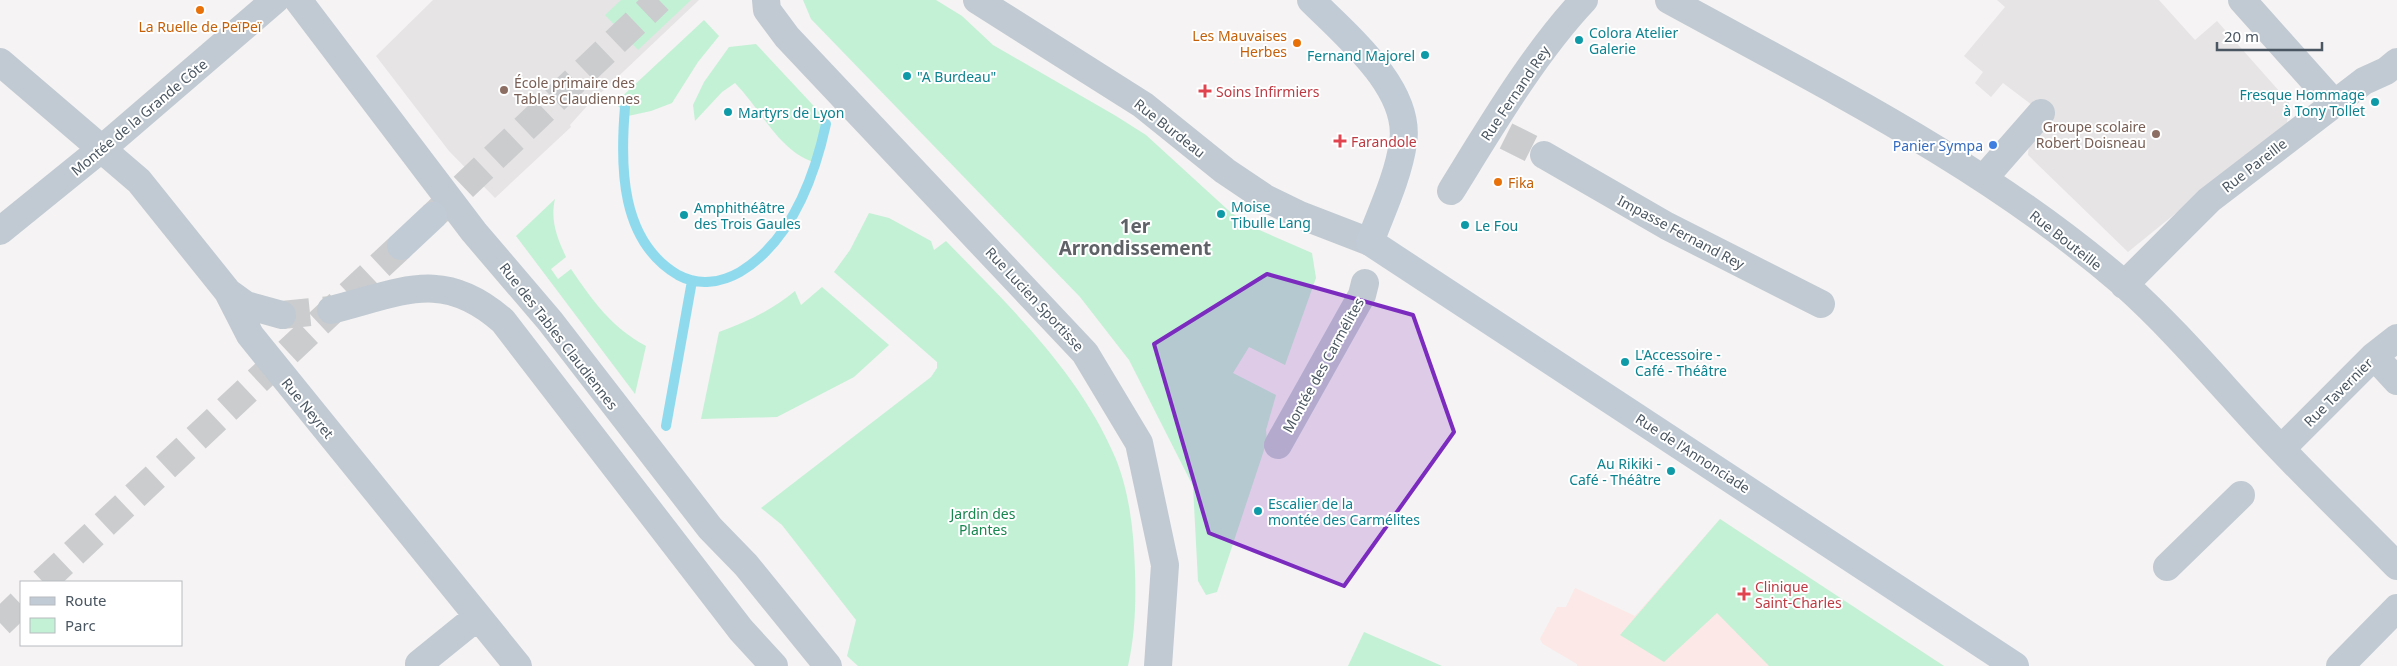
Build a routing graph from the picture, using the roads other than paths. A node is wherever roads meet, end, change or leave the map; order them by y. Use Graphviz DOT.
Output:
graph roads {
  1 [pos="275,0"];
  2 [pos="298,0"];
  3 [pos="766,0"];
  4 [pos="977,0"];
  5 [pos="1311,0"];
  6 [pos="1584,0"];
  7 [pos="1669,0"];
  8 [pos="2242,0"];
  9 [pos="0,62"];
  10 [pos="2397,62"];
  11 [pos="2334,103"];
  12 [pos="2041,113"];
  13 [pos="102,148"];
  14 [pos="1544,155"];
  15 [pos="1984,178"];
  16 [pos="1451,191"];
  17 [pos="433,216"];
  18 [pos="0,231"];
  19 [pos="1370,242"];
  20 [pos="401,246"];
  21 [pos="1365,283"];
  22 [pos="2124,285"];
  23 [pos="228,292"];
  24 [pos="1821,304"];
  25 [pos="331,310"];
  26 [pos="282,315"];
  27 [pos="2397,338"];
  28 [pos="2374,356"];
  29 [pos="2397,381"];
  30 [pos="1278,445"];
  31 [pos="2281,449"];
  32 [pos="2240,495"];
  33 [pos="2397,566"];
  34 [pos="2167,567"];
  35 [pos="2397,608"];
  36 [pos="478,617"];
  37 [pos="419,664"];
  38 [pos="518,666"];
  39 [pos="774,666"];
  40 [pos="828,666"];
  41 [pos="1158,666"];
  42 [pos="2015,666"];
  43 [pos="2340,666"];
  1 -- 13 [label="street, Montée de la Grande Côte"];
  2 -- 40 [label="street, Rue des Tables Claudiennes"];
  3 -- 41 [label="street, Rue Lucien Sportisse"];
  4 -- 19 [label="street, Rue Burdeau"];
  5 -- 19 [label="street"];
  6 -- 16 [label="street, Rue Fernand Rey"];
  7 -- 15 [label="street, Rue Bouteille"];
  8 -- 11 [label="street"];
  9 -- 13 [label="street, Rue Neyret"];
  10 -- 11 [label="street, Rue Pareille"];
  11 -- 22 [label="street, Rue Pareille"];
  12 -- 15 [label="street"];
  13 -- 18 [label="street, Montée de la Grande Côte"];
  13 -- 23 [label="street, Rue Neyret"];
  14 -- 24 [label="street, Impasse Fernand Rey"];
  15 -- 22 [label="street, Rue Bouteille"];
  17 -- 20 [label="street"];
  19 -- 42 [label="street, Rue de l'Annonciade"];
  21 -- 30 [label="street, Montée des Carmélites"];
  22 -- 31 [label="street, Rue Bouteille"];
  23 -- 26 [label="street"];
  23 -- 36 [label="street, Rue Neyret"];
  25 -- 39 [label="street"];
  27 -- 28 [label="street, Rue Tavernier"];
  28 -- 29 [label="street"];
  28 -- 31 [label="street, Rue Tavernier"];
  31 -- 33 [label="street, Rue Bouteille"];
  32 -- 34 [label="street"];
  35 -- 43 [label="street"];
  36 -- 37 [label="street"];
  36 -- 38 [label="street, Rue Neyret"];
}
